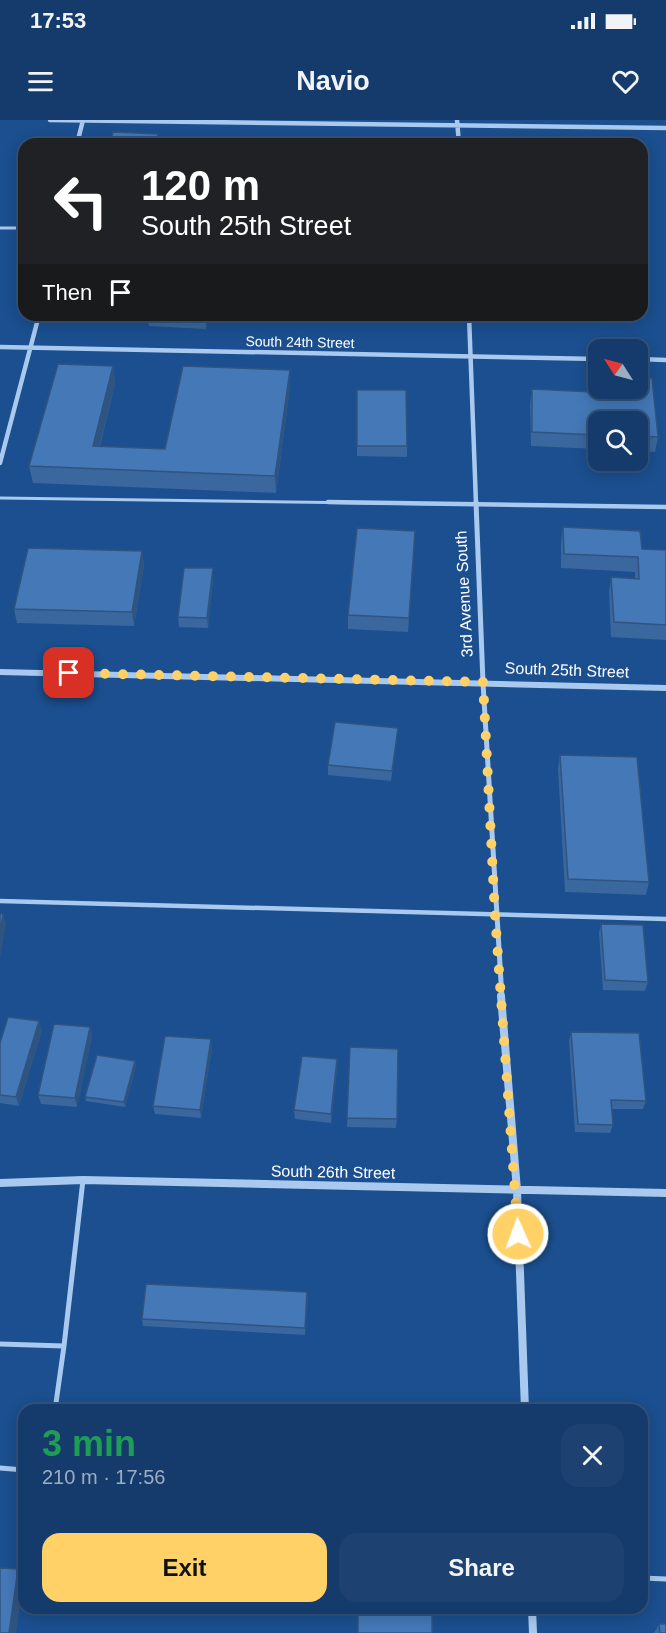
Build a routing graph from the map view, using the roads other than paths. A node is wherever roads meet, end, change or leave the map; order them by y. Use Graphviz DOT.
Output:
graph roads {
  1 [pos="50,120"];
  2 [pos="83,120"];
  3 [pos="457,123"];
  4 [pos="666,128"];
  5 [pos="78,138"];
  6 [pos="458,138"];
  7 [pos="0,228"];
  8 [pos="18,228"];
  9 [pos="38,321"];
  10 [pos="468,321"];
  11 [pos="0,347"];
  12 [pos="32,347"];
  13 [pos="471,358"];
  14 [pos="588,359"];
  15 [pos="648,359"];
  16 [pos="666,360"];
  17 [pos="0,464"];
  18 [pos="0,498"];
  19 [pos="475,504"];
  20 [pos="666,507"];
  21 [pos="0,672"];
  22 [pos="483,682"];
  23 [pos="666,688"];
  24 [pos="0,901"];
  25 [pos="495,915"];
  26 [pos="666,919"];
  27 [pos="83,1180"];
  28 [pos="0,1183"];
  29 [pos="517,1190"];
  30 [pos="666,1193"];
  31 [pos="0,1344"];
  32 [pos="64,1346"];
  33 [pos="56,1404"];
  34 [pos="525,1404"];
  35 [pos="0,1468"];
  36 [pos="18,1470"];
  37 [pos="648,1578"];
  38 [pos="666,1579"];
  39 [pos="532,1614"];
  40 [pos="533,1633"];
  1 -- 2 [label="street"];
  2 -- 3 [label="street"];
  2 -- 5 [label="street"];
  3 -- 4 [label="street"];
  3 -- 6 [label="street"];
  7 -- 8 [label="lane"];
  9 -- 12 [label="street"];
  10 -- 13 [label="street, 3rd Avenue South"];
  11 -- 12 [label="street, South 24th Street"];
  12 -- 13 [label="street, South 24th Street"];
  12 -- 17 [label="street"];
  13 -- 14 [label="street, South 24th Street"];
  13 -- 19 [label="street, 3rd Avenue South"];
  15 -- 16 [label="street"];
  18 -- 19 [label="lane"];
  19 -- 20 [label="lane"];
  19 -- 22 [label="street, 3rd Avenue South"];
  21 -- 22 [label="street, South 25th Street"];
  22 -- 23 [label="street, South 25th Street"];
  22 -- 25 [label="street, 3rd Avenue South"];
  24 -- 25 [label="lane"];
  25 -- 26 [label="lane"];
  25 -- 29 [label="street, 3rd Avenue South"];
  27 -- 28 [label="street, South 26th Street"];
  27 -- 29 [label="street, South 26th Street"];
  27 -- 32 [label="lane"];
  29 -- 30 [label="street, South 26th Street"];
  29 -- 34 [label="street, 3rd Avenue South"];
  31 -- 32 [label="lane"];
  32 -- 33 [label="lane"];
  35 -- 36 [label="lane"];
  37 -- 38 [label="lane"];
  39 -- 40 [label="street"];
}
